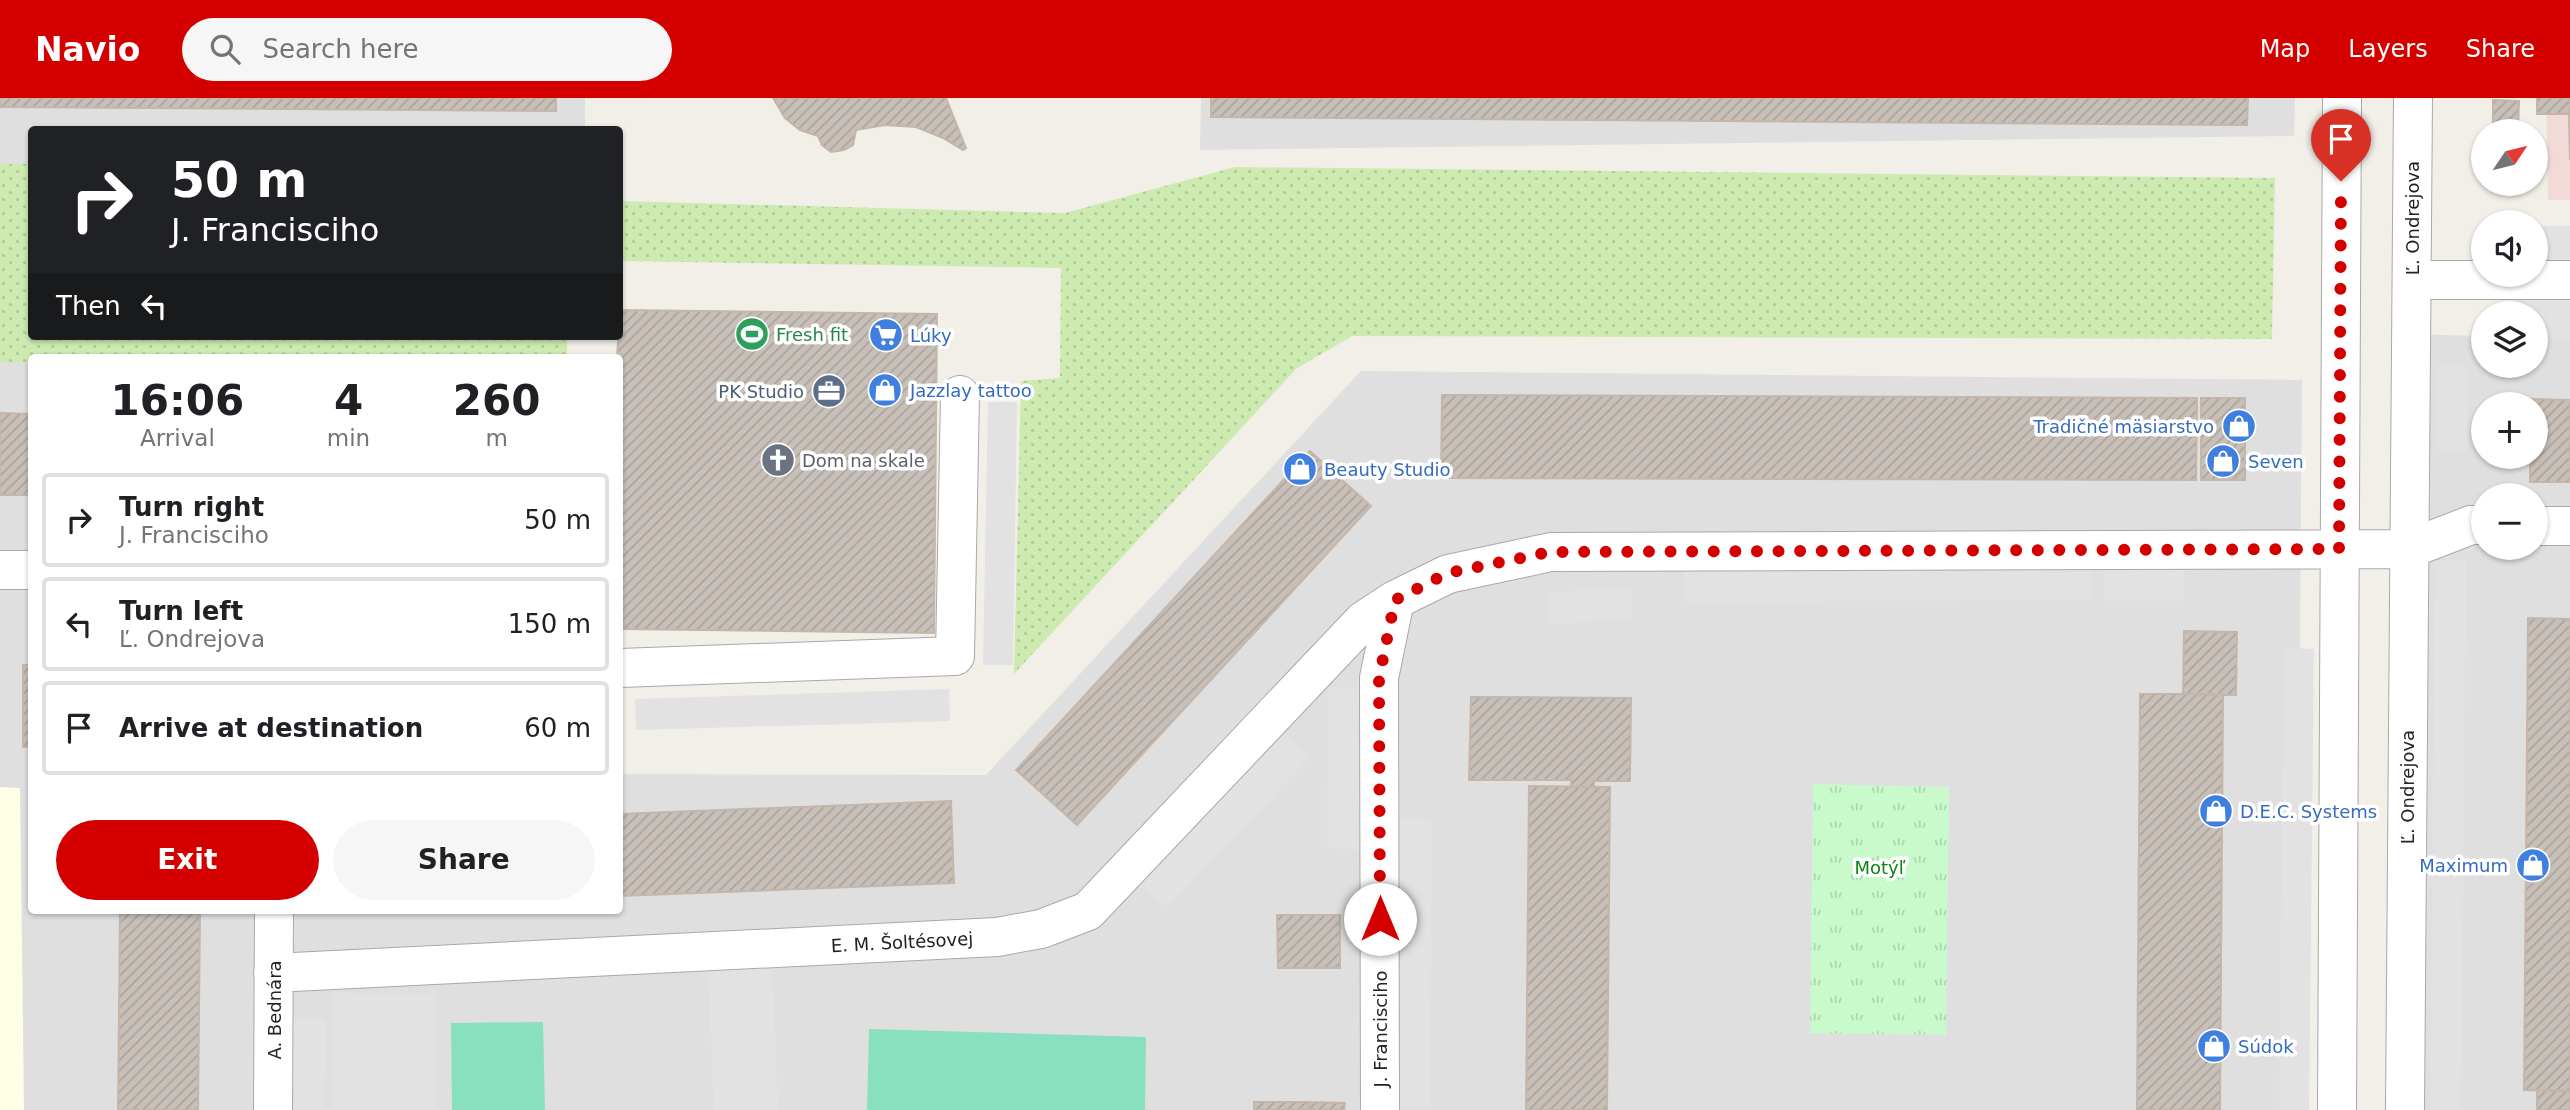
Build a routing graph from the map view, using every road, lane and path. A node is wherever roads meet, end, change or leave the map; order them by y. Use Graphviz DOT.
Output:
graph roads {
  1 [pos="2342,98"];
  2 [pos="2413,98"];
  3 [pos="2412,280"];
  4 [pos="2570,280"];
  5 [pos="960,395"];
  6 [pos="2471,525"];
  7 [pos="2548,526"];
  8 [pos="2570,526"];
  9 [pos="2339,549"];
  10 [pos="2409,549"];
  11 [pos="0,569"];
  12 [pos="28,570"];
  13 [pos="1395,600"];
  14 [pos="623,668"];
  15 [pos="274,914"];
  16 [pos="273,973"];
  17 [pos="273,1110"];
  18 [pos="1380,1110"];
  19 [pos="2337,1110"];
  20 [pos="2404,1110"];
  1 -- 9 [label="street"];
  2 -- 3 [label="street, Ľ. Ondrejova"];
  3 -- 4 [label="street"];
  3 -- 10 [label="street, Ľ. Ondrejova"];
  5 -- 14 [label="street"];
  6 -- 10 [label="street"];
  7 -- 8 [label="street"];
  9 -- 10 [label="street"];
  9 -- 13 [label="street"];
  9 -- 19 [label="street"];
  10 -- 20 [label="street, Ľ. Ondrejova"];
  11 -- 12 [label="street"];
  13 -- 16 [label="street, E. M. Šoltésovej"];
  13 -- 18 [label="street, J. Francisciho"];
  15 -- 16 [label="street, A. Bednára"];
  16 -- 17 [label="street, A. Bednára"];
}
